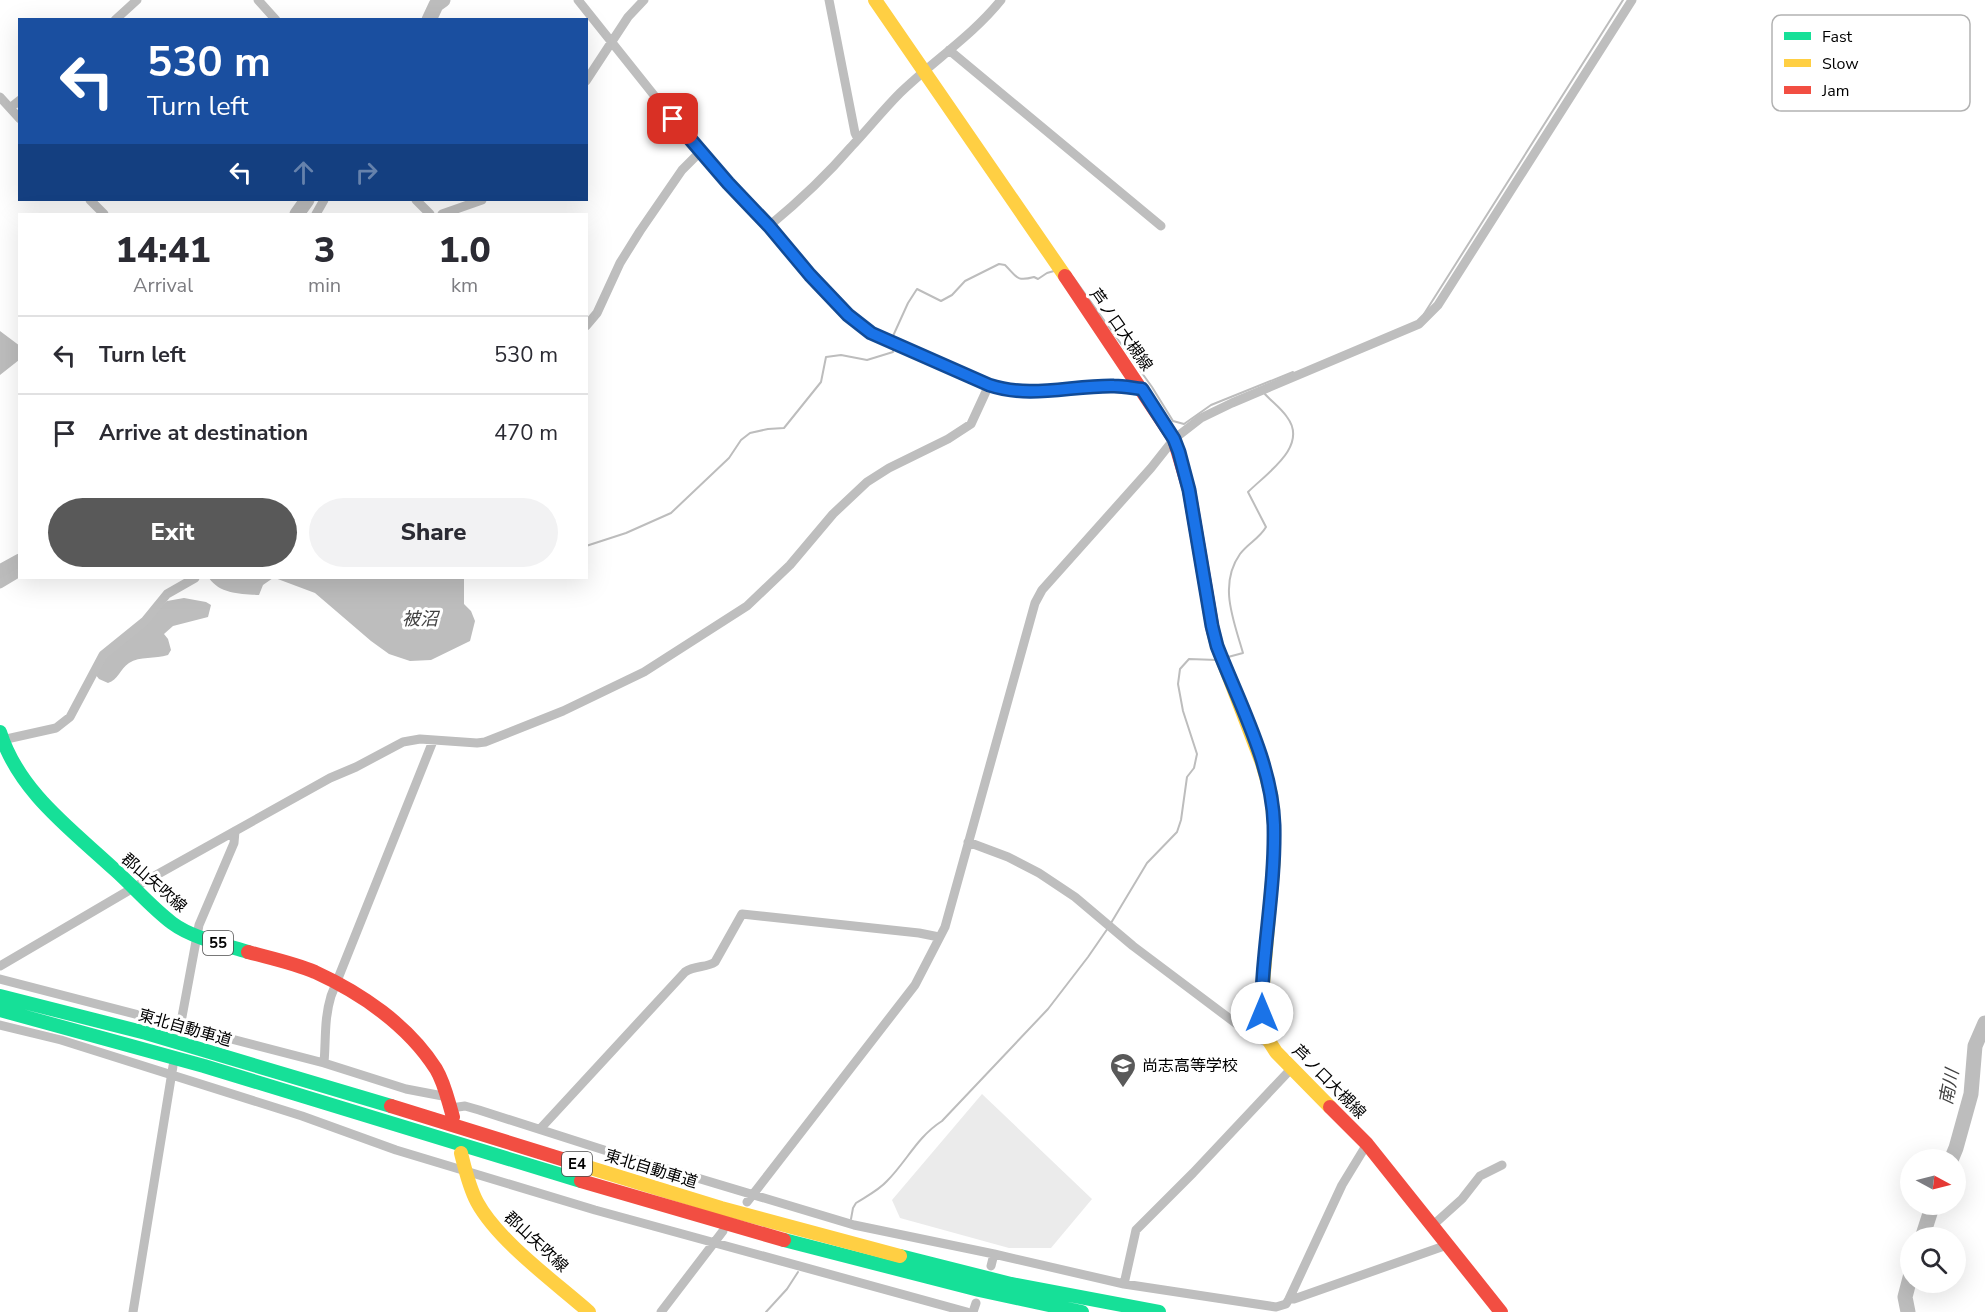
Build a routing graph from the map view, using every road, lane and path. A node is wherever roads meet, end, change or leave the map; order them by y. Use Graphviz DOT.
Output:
graph roads {
  1 [pos="137,0"];
  2 [pos="258,0"];
  3 [pos="578,0"];
  4 [pos="644,0"];
  5 [pos="829,0"];
  6 [pos="875,0"];
  7 [pos="1001,0"];
  8 [pos="1632,0"];
  9 [pos="117,18"];
  10 [pos="274,18"];
  11 [pos="611,44"];
  12 [pos="949,50"];
  13 [pos="925,70"];
  14 [pos="588,78"];
  15 [pos="0,97"];
  16 [pos="18,102"];
  17 [pos="10,108"];
  18 [pos="18,117"];
  19 [pos="858,139"];
  20 [pos="701,151"];
  21 [pos="91,201"];
  22 [pos="417,201"];
  23 [pos="479,201"];
  24 [pos="103,213"];
  25 [pos="429,213"];
  26 [pos="445,213"];
  27 [pos="769,226"];
  28 [pos="1161,226"];
  29 [pos="588,324"];
  30 [pos="989,385"];
  31 [pos="1142,389"];
  32 [pos="1174,439"];
  33 [pos="18,573"];
  34 [pos="193,579"];
  35 [pos="0,584"];
  36 [pos="1,736"];
  37 [pos="433,741"];
  38 [pos="235,831"];
  39 [pos="968,842"];
  40 [pos="133,888"];
  41 [pos="197,936"];
  42 [pos="939,937"];
  43 [pos="0,966"];
  44 [pos="0,979"];
  45 [pos="337,983"];
  46 [pos="0,996"];
  47 [pos="0,1010"];
  48 [pos="0,1025"];
  49 [pos="180,1029"];
  50 [pos="1269,1041"];
  51 [pos="324,1063"];
  52 [pos="1291,1069"];
  53 [pos="172,1071"];
  54 [pos="450,1107"];
  55 [pos="540,1129"];
  56 [pos="1368,1144"];
  57 [pos="461,1153"];
  58 [pos="1502,1165"];
  59 [pos="465,1171"];
  60 [pos="752,1194"];
  61 [pos="747,1202"];
  62 [pos="1432,1226"];
  63 [pos="723,1231"];
  64 [pos="714,1244"];
  65 [pos="1447,1245"];
  66 [pos="994,1254"];
  67 [pos="991,1266"];
  68 [pos="1124,1284"];
  69 [pos="1289,1299"];
  70 [pos="1275,1310"];
  71 [pos="133,1312"];
  72 [pos="588,1312"];
  73 [pos="661,1312"];
  74 [pos="968,1312"];
  75 [pos="1082,1312"];
  76 [pos="1159,1312"];
  77 [pos="1501,1312"];
  1 -- 9 [label="street"];
  2 -- 10 [label="street"];
  3 -- 11 [label="street"];
  4 -- 11 [label="street"];
  5 -- 19 [label="street"];
  6 -- 13 [label="main road, 芦ノ口大槻線"];
  7 -- 12 [label="street"];
  8 -- 32 [label="street"];
  11 -- 14 [label="street"];
  11 -- 20 [label="street"];
  12 -- 13 [label="street"];
  12 -- 28 [label="street"];
  13 -- 19 [label="street"];
  13 -- 31 [label="main road, 芦ノ口大槻線"];
  15 -- 17 [label="street"];
  16 -- 17 [label="street"];
  17 -- 18 [label="street"];
  19 -- 27 [label="street"];
  20 -- 27 [label="street"];
  20 -- 29 [label="street"];
  21 -- 24 [label="street"];
  22 -- 25 [label="street"];
  23 -- 26 [label="street"];
  27 -- 30 [label="street"];
  30 -- 31 [label="street"];
  30 -- 37 [label="street"];
  31 -- 32 [label="main road, 芦ノ口大槻線"];
  32 -- 39 [label="street"];
  32 -- 50 [label="main road, 芦ノ口大槻線"];
  33 -- 35 [label="street"];
  34 -- 36 [label="street"];
  36 -- 40 [label="main road, 郡山矢吹線 / 55"];
  37 -- 38 [label="street"];
  37 -- 45 [label="street"];
  38 -- 40 [label="street"];
  38 -- 41 [label="street"];
  39 -- 42 [label="street"];
  39 -- 50 [label="street"];
  40 -- 41 [label="main road, 郡山矢吹線 / 55"];
  40 -- 43 [label="street"];
  41 -- 45 [label="main road, 郡山矢吹線 / 55"];
  41 -- 49 [label="street"];
  42 -- 55 [label="street"];
  42 -- 60 [label="street"];
  44 -- 49 [label="street"];
  45 -- 51 [label="street"];
  45 -- 54 [label="main road, 郡山矢吹線 / 55"];
  46 -- 76 [label="main road, 東北自動車道 / E4"];
  47 -- 75 [label="main road, 東北自動車道 / E4"];
  48 -- 53 [label="street"];
  49 -- 51 [label="street"];
  50 -- 52 [label="main road, 芦ノ口大槻線"];
  51 -- 54 [label="street"];
  52 -- 56 [label="main road, 芦ノ口大槻線"];
  52 -- 68 [label="street"];
  53 -- 59 [label="street"];
  53 -- 71 [label="street"];
  54 -- 55 [label="street"];
  55 -- 60 [label="street"];
  56 -- 62 [label="main road, 芦ノ口大槻線"];
  56 -- 69 [label="street"];
  57 -- 59 [label="main road, 郡山矢吹線"];
  58 -- 62 [label="street"];
  59 -- 64 [label="street"];
  59 -- 72 [label="main road, 郡山矢吹線"];
  60 -- 61 [label="street"];
  60 -- 66 [label="street"];
  62 -- 65 [label="main road, 芦ノ口大槻線"];
  63 -- 64 [label="street"];
  64 -- 73 [label="street"];
  64 -- 74 [label="street"];
  65 -- 69 [label="street"];
  65 -- 77 [label="main road, 芦ノ口大槻線"];
  66 -- 67 [label="street"];
  66 -- 68 [label="street"];
  68 -- 70 [label="street"];
  69 -- 70 [label="street"];
}
